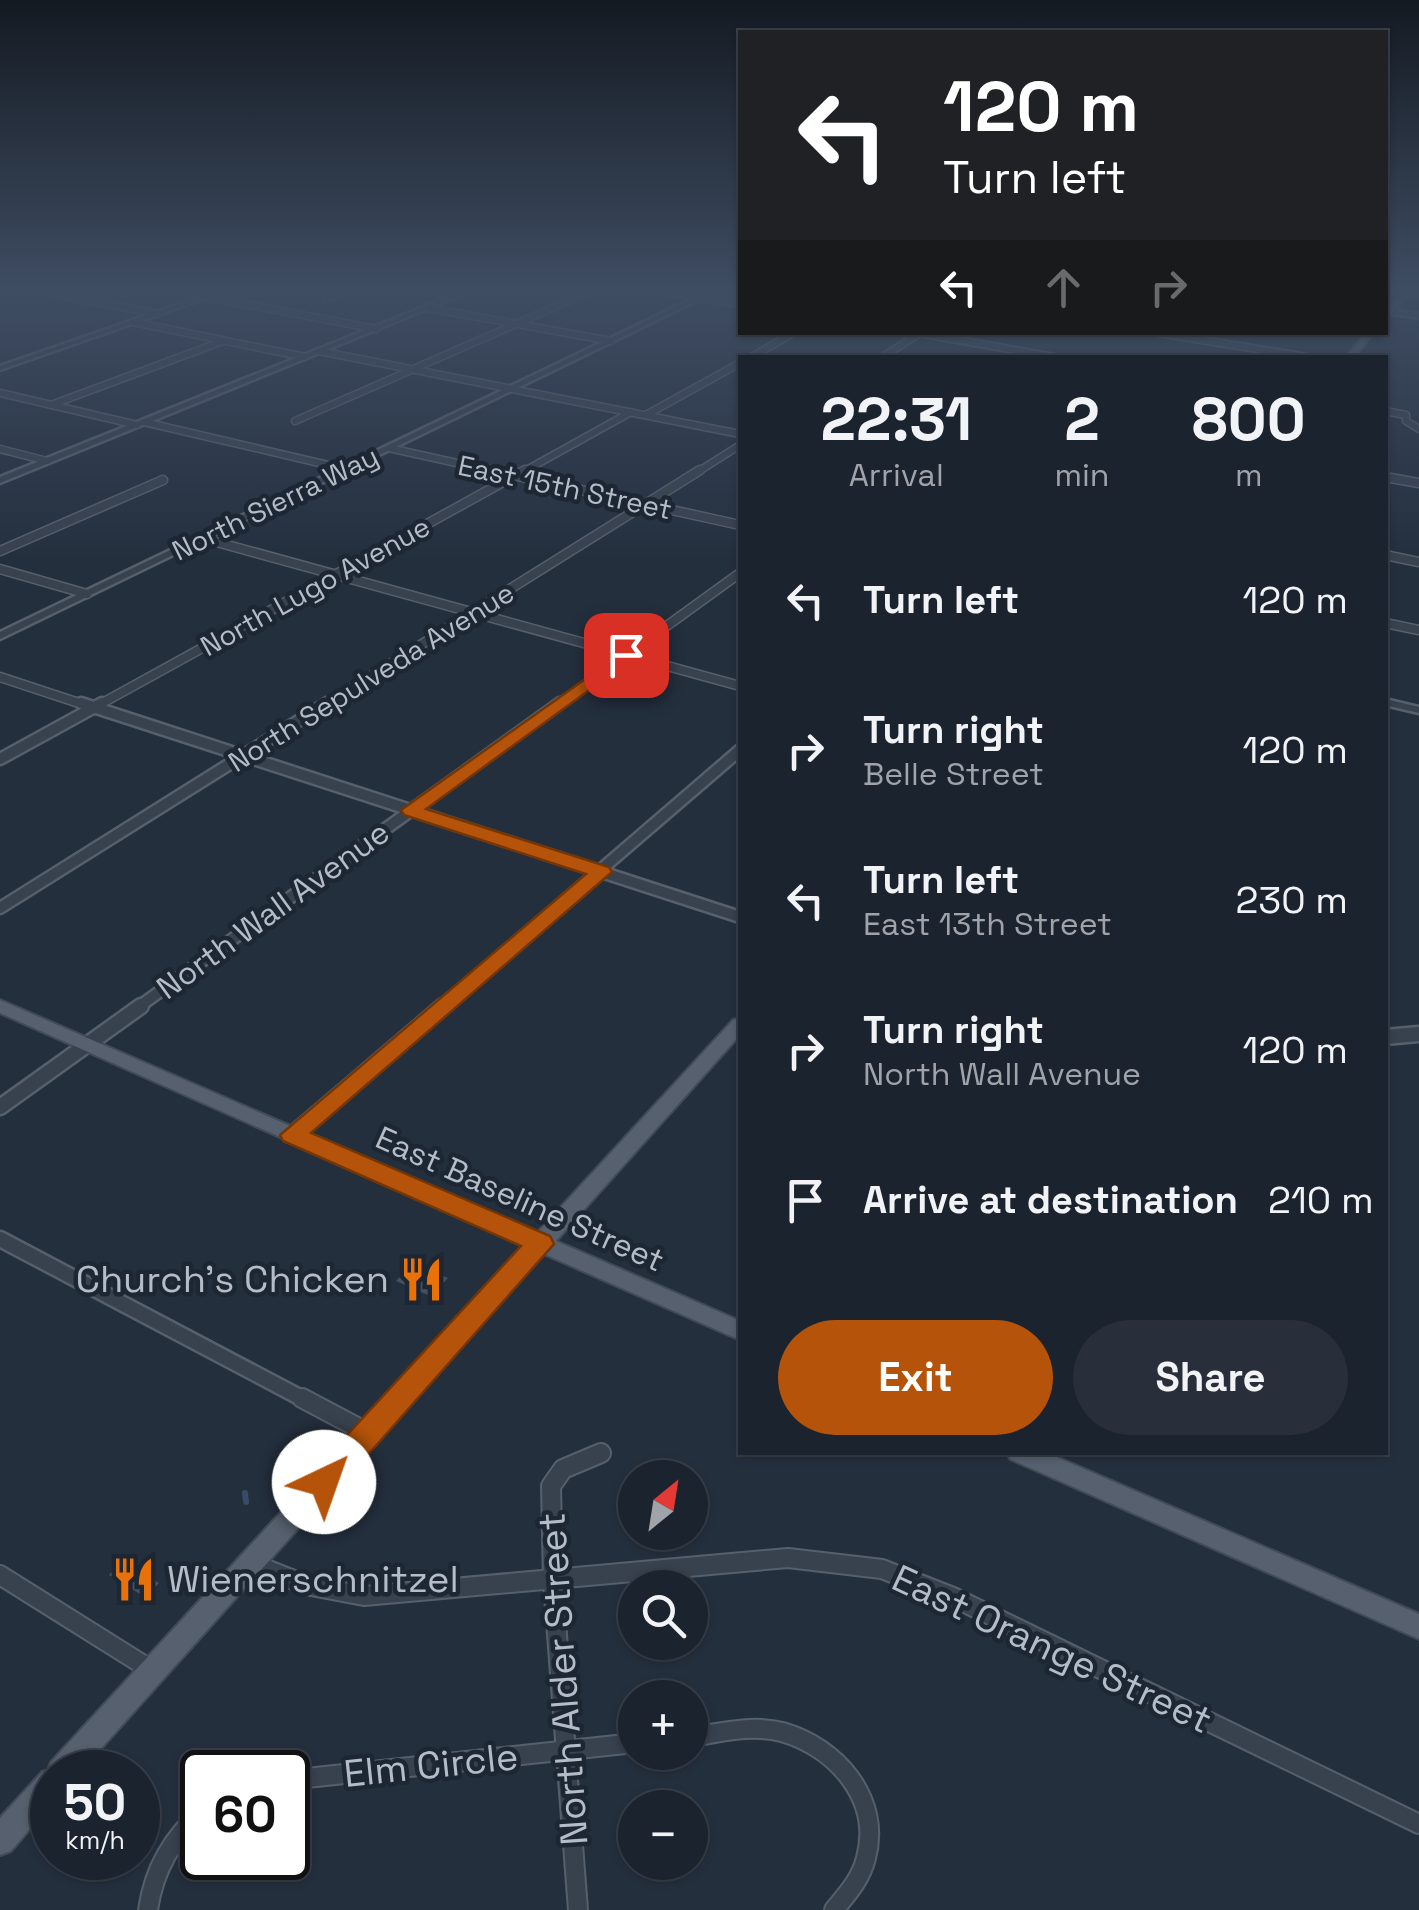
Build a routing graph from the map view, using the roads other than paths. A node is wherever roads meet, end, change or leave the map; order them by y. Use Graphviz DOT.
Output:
graph roads {
  1 [pos="114,381"];
  2 [pos="246,381"];
  3 [pos="387,381"];
  4 [pos="469,381"];
  5 [pos="527,381"];
  6 [pos="708,381"];
  7 [pos="510,389"];
  8 [pos="0,393"];
  9 [pos="51,405"];
  10 [pos="630,412"];
  11 [pos="1388,412"];
  12 [pos="1419,413"];
  13 [pos="1406,415"];
  14 [pos="646,416"];
  15 [pos="296,421"];
  16 [pos="140,424"];
  17 [pos="1419,429"];
  18 [pos="738,434"];
  19 [pos="738,445"];
  20 [pos="390,448"];
  21 [pos="0,449"];
  22 [pos="47,461"];
  23 [pos="346,470"];
  24 [pos="514,476"];
  25 [pos="1388,478"];
  26 [pos="0,480"];
  27 [pos="163,480"];
  28 [pos="1419,483"];
  29 [pos="646,506"];
  30 [pos="738,524"];
  31 [pos="202,538"];
  32 [pos="0,551"];
  33 [pos="1388,556"];
  34 [pos="1419,562"];
  35 [pos="0,570"];
  36 [pos="336,574"];
  37 [pos="738,574"];
  38 [pos="87,594"];
  39 [pos="474,613"];
  40 [pos="1388,624"];
  41 [pos="1419,630"];
  42 [pos="0,636"];
  43 [pos="626,655"];
  44 [pos="0,677"];
  45 [pos="738,685"];
  46 [pos="1388,703"];
  47 [pos="95,708"];
  48 [pos="1419,710"];
  49 [pos="738,752"];
  50 [pos="244,756"];
  51 [pos="0,760"];
  52 [pos="411,810"];
  53 [pos="601,872"];
  54 [pos="0,908"];
  55 [pos="738,916"];
  56 [pos="0,1006"];
  57 [pos="738,1026"];
  58 [pos="1419,1034"];
  59 [pos="1388,1037"];
  60 [pos="86,1045"];
  61 [pos="0,1107"];
  62 [pos="292,1135"];
  63 [pos="0,1239"];
  64 [pos="540,1244"];
  65 [pos="738,1330"];
  66 [pos="368,1433"];
  67 [pos="601,1453"];
  68 [pos="1026,1455"];
  69 [pos="251,1563"];
  70 [pos="0,1575"];
  71 [pos="553,1582"];
  72 [pos="1419,1627"];
  73 [pos="154,1671"];
  74 [pos="708,1735"];
  75 [pos="618,1746"];
  76 [pos="81,1750"];
  77 [pos="565,1751"];
  78 [pos="310,1778"];
  79 [pos="30,1807"];
  80 [pos="1419,1824"];
  81 [pos="180,1834"];
  82 [pos="0,1840"];
  83 [pos="148,1910"];
  84 [pos="578,1910"];
  85 [pos="834,1910"];
  1 -- 9 [label="street"];
  2 -- 16 [label="street"];
  3 -- 15 [label="street"];
  4 -- 7 [label="street"];
  5 -- 7 [label="street, North Sierra Way"];
  6 -- 14 [label="street"];
  7 -- 10 [label="street"];
  7 -- 20 [label="street, North Sierra Way"];
  8 -- 9 [label="street"];
  9 -- 16 [label="street"];
  10 -- 14 [label="street"];
  10 -- 24 [label="street, North Lugo Avenue"];
  11 -- 13 [label="street"];
  12 -- 13 [label="street"];
  13 -- 17 [label="street"];
  14 -- 18 [label="street"];
  16 -- 22 [label="street"];
  16 -- 23 [label="street"];
  19 -- 29 [label="street, North Sepulveda Avenue"];
  20 -- 23 [label="street, North Sierra Way"];
  20 -- 24 [label="street, East 15th Street"];
  21 -- 22 [label="street"];
  22 -- 26 [label="street"];
  23 -- 31 [label="street, North Sierra Way"];
  24 -- 29 [label="street, East 15th Street"];
  24 -- 36 [label="street, North Lugo Avenue"];
  25 -- 28 [label="street"];
  27 -- 32 [label="street"];
  29 -- 30 [label="street, East 15th Street"];
  29 -- 39 [label="street, North Sepulveda Avenue"];
  31 -- 36 [label="street"];
  31 -- 38 [label="street, North Sierra Way"];
  33 -- 34 [label="street"];
  35 -- 38 [label="street"];
  36 -- 39 [label="street"];
  36 -- 47 [label="street, North Lugo Avenue"];
  37 -- 43 [label="street, North Wall Avenue"];
  38 -- 42 [label="street, North Sierra Way"];
  39 -- 43 [label="street"];
  39 -- 50 [label="street, North Sepulveda Avenue"];
  40 -- 41 [label="street"];
  43 -- 45 [label="street"];
  43 -- 52 [label="street, North Wall Avenue"];
  44 -- 47 [label="street"];
  46 -- 48 [label="street"];
  47 -- 50 [label="street"];
  47 -- 51 [label="street, North Lugo Avenue"];
  49 -- 53 [label="street"];
  50 -- 52 [label="street"];
  50 -- 54 [label="street, North Sepulveda Avenue"];
  52 -- 53 [label="street"];
  52 -- 60 [label="street, North Wall Avenue"];
  53 -- 55 [label="street"];
  53 -- 62 [label="street"];
  56 -- 60 [label="main road, East Baseline Street"];
  57 -- 64 [label="main road"];
  58 -- 59 [label="street"];
  60 -- 61 [label="street, North Wall Avenue"];
  60 -- 62 [label="main road, East Baseline Street"];
  62 -- 64 [label="main road, East Baseline Street"];
  63 -- 66 [label="street"];
  64 -- 65 [label="main road, East Baseline Street"];
  64 -- 66 [label="main road"];
  66 -- 69 [label="main road"];
  67 -- 71 [label="street, North Alder Street"];
  68 -- 72 [label="main road"];
  69 -- 71 [label="street, East Orange Street"];
  69 -- 73 [label="main road"];
  70 -- 73 [label="street"];
  71 -- 77 [label="street, North Alder Street"];
  71 -- 80 [label="street, East Orange Street"];
  73 -- 76 [label="main road"];
  74 -- 85 [label="street"];
  75 -- 77 [label="street, Elm Circle"];
  77 -- 78 [label="street, Elm Circle"];
  77 -- 84 [label="street, North Alder Street"];
  79 -- 82 [label="main road"];
  81 -- 83 [label="street"];
}
